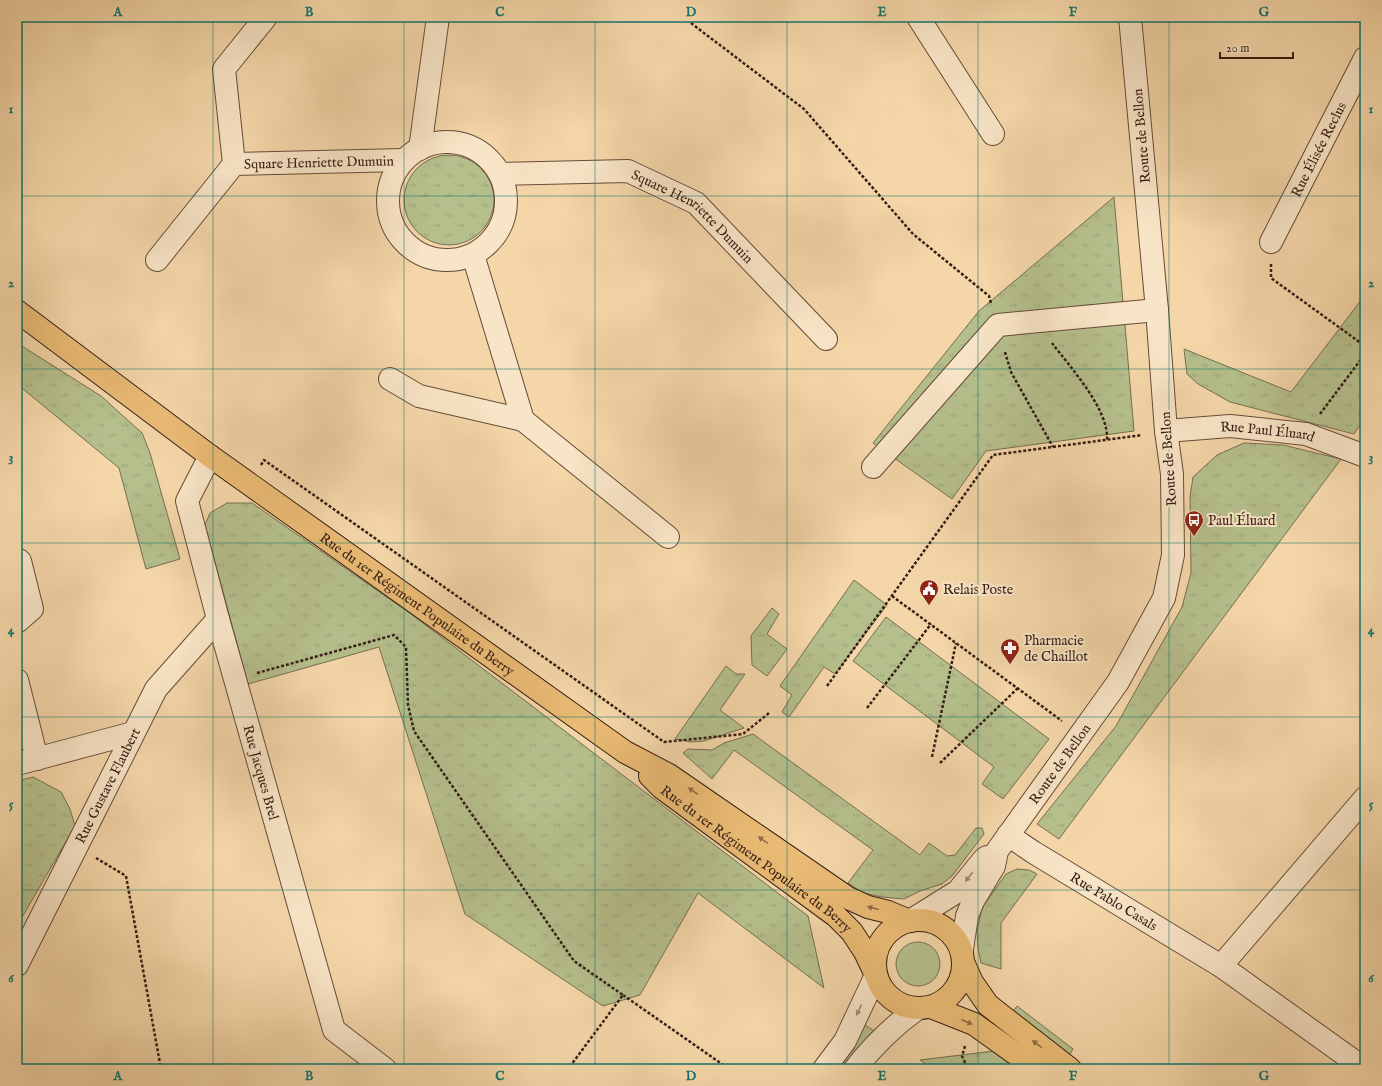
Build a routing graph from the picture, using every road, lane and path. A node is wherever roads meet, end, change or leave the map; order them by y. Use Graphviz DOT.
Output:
graph roads {
  1 [pos="266,17"];
  2 [pos="438,17"];
  3 [pos="683,17"];
  4 [pos="918,17"];
  5 [pos="1130,17"];
  6 [pos="1365,58"];
  7 [pos="993,134"];
  8 [pos="412,154"];
  9 [pos="234,164"];
  10 [pos="501,174"];
  11 [pos="1271,242"];
  12 [pos="473,255"];
  13 [pos="157,260"];
  14 [pos="1157,310"];
  15 [pos="17,311"];
  16 [pos="1036,321"];
  17 [pos="998,325"];
  18 [pos="826,339"];
  19 [pos="1365,346"];
  20 [pos="1365,354"];
  21 [pos="390,379"];
  22 [pos="524,420"];
  23 [pos="1166,431"];
  24 [pos="1306,434"];
  25 [pos="1107,440"];
  26 [pos="1053,447"];
  27 [pos="210,456"];
  28 [pos="1365,456"];
  29 [pos="873,467"];
  30 [pos="249,484"];
  31 [pos="668,537"];
  32 [pos="17,559"];
  33 [pos="892,596"];
  34 [pos="218,619"];
  35 [pos="17,622"];
  36 [pos="931,624"];
  37 [pos="956,643"];
  38 [pos="236,679"];
  39 [pos="17,680"];
  40 [pos="827,686"];
  41 [pos="1018,688"];
  42 [pos="867,708"];
  43 [pos="769,713"];
  44 [pos="133,733"];
  45 [pos="1081,734"];
  46 [pos="625,752"];
  47 [pos="932,757"];
  48 [pos="27,762"];
  49 [pos="940,763"];
  50 [pos="1365,798"];
  51 [pos="1002,843"];
  52 [pos="76,847"];
  53 [pos="910,921"];
  54 [pos="963,957"];
  55 [pos="17,965"];
  56 [pos="1221,966"];
  57 [pos="876,975"];
  58 [pos="623,995"];
  59 [pos="924,1008"];
  60 [pos="966,1043"];
  61 [pos="162,1069"];
  62 [pos="385,1069"];
  63 [pos="568,1069"];
  64 [pos="728,1069"];
  65 [pos="824,1069"];
  66 [pos="855,1069"];
  67 [pos="968,1069"];
  68 [pos="1037,1069"];
  69 [pos="1070,1069"];
  70 [pos="1365,1069"];
  1 -- 9 [label="street, Square Henriette Dumuin"];
  2 -- 8 [label="street, Square Henriette Dumuin"];
  3 -- 17 [label="path"];
  4 -- 7 [label="street"];
  5 -- 14 [label="street, Route de Bellon"];
  6 -- 11 [label="street, Rue Élisée Reclus"];
  8 -- 9 [label="street, Square Henriette Dumuin"];
  8 -- 10 [label="street, Square Henriette Dumuin"];
  8 -- 12 [label="street, Square Henriette Dumuin"];
  9 -- 13 [label="street, Square Henriette Dumuin"];
  10 -- 12 [label="street, Square Henriette Dumuin"];
  10 -- 18 [label="street, Square Henriette Dumuin"];
  11 -- 19 [label="path"];
  12 -- 22 [label="street"];
  14 -- 16 [label="street"];
  14 -- 23 [label="street, Route de Bellon"];
  15 -- 27 [label="main road, Rue du 1er Régiment Populaire du Berry"];
  16 -- 17 [label="street"];
  16 -- 25 [label="path"];
  17 -- 26 [label="path"];
  17 -- 29 [label="street"];
  20 -- 24 [label="path"];
  21 -- 22 [label="street"];
  22 -- 31 [label="street"];
  23 -- 24 [label="street, Rue Paul Éluard"];
  23 -- 25 [label="path"];
  23 -- 45 [label="street, Route de Bellon"];
  24 -- 28 [label="street, Rue Paul Éluard"];
  25 -- 26 [label="path"];
  26 -- 33 [label="path"];
  27 -- 30 [label="main road, Rue du 1er Régiment Populaire du Berry"];
  27 -- 34 [label="street, Rue Jacques Brel"];
  30 -- 43 [label="path"];
  30 -- 46 [label="main road, Rue du 1er Régiment Populaire du Berry"];
  32 -- 35 [label="street"];
  33 -- 36 [label="path"];
  33 -- 40 [label="path"];
  34 -- 38 [label="street, Rue Jacques Brel"];
  34 -- 44 [label="street, Rue Gustave Flaubert"];
  36 -- 37 [label="path"];
  36 -- 42 [label="path"];
  37 -- 41 [label="path"];
  37 -- 47 [label="path"];
  38 -- 58 [label="path"];
  38 -- 62 [label="street, Rue Jacques Brel"];
  39 -- 48 [label="street"];
  41 -- 45 [label="path"];
  41 -- 49 [label="path"];
  44 -- 48 [label="street"];
  44 -- 52 [label="street, Rue Gustave Flaubert"];
  45 -- 51 [label="street, Route de Bellon"];
  53 -- 46 [label="main road, Rue du 1er Régiment Populaire du Berry, one-way"];
  46 -- 57 [label="main road, Rue du 1er Régiment Populaire du Berry"];
  50 -- 56 [label="street"];
  51 -- 53 [label="street, Route de Bellon, one-way"];
  51 -- 54 [label="street, Route de Bellon"];
  51 -- 56 [label="street, Rue Pablo Casals"];
  52 -- 55 [label="street, Rue Gustave Flaubert"];
  52 -- 61 [label="path"];
  53 -- 54 [label="main road"];
  53 -- 57 [label="main road"];
  54 -- 59 [label="main road"];
  69 -- 54 [label="main road, one-way"];
  56 -- 70 [label="street, Rue Pablo Casals"];
  57 -- 59 [label="main road"];
  57 -- 65 [label="street, one-way"];
  58 -- 63 [label="path"];
  58 -- 64 [label="path"];
  59 -- 66 [label="street"];
  59 -- 68 [label="main road, one-way"];
  60 -- 67 [label="path"];
}
